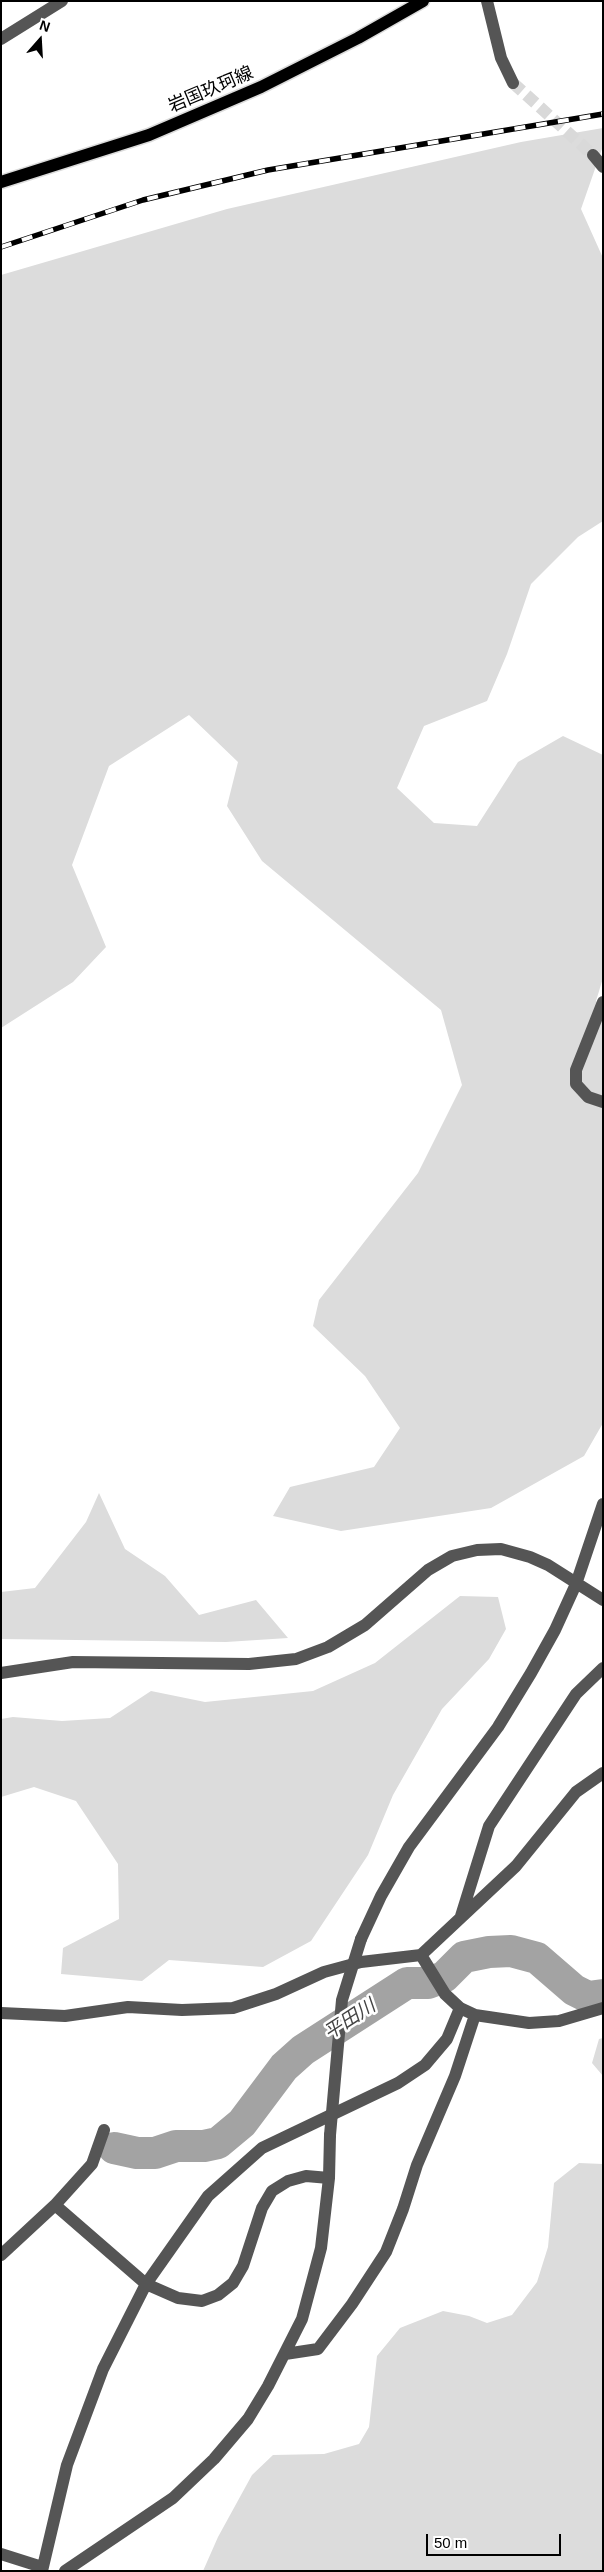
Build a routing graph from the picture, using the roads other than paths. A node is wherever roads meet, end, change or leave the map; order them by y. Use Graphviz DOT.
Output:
graph roads {
  1 [pos="62,1"];
  2 [pos="423,1"];
  3 [pos="487,1"];
  4 [pos="1,39"];
  5 [pos="512,83"];
  6 [pos="593,155"];
  7 [pos="603,167"];
  8 [pos="1,182"];
  9 [pos="603,1002"];
  10 [pos="603,1102"];
  11 [pos="603,1504"];
  12 [pos="576,1584"];
  13 [pos="603,1600"];
  14 [pos="603,1668"];
  15 [pos="1,1673"];
  16 [pos="603,1773"];
  17 [pos="461,1917"];
  18 [pos="421,1955"];
  19 [pos="460,2008"];
  20 [pos="603,2008"];
  21 [pos="1,2013"];
  22 [pos="475,2015"];
  23 [pos="104,2130"];
  24 [pos="328,2178"];
  25 [pos="55,2205"];
  26 [pos="1,2255"];
  27 [pos="146,2284"];
  28 [pos="285,2354"];
  29 [pos="1,2554"];
  30 [pos="42,2569"];
  31 [pos="65,2571"];
  1 -- 4 [label="street"];
  2 -- 8 [label="main road, 岩国玖珂線"];
  3 -- 5 [label="street"];
  6 -- 7 [label="street"];
  9 -- 10 [label="street"];
  11 -- 12 [label="street"];
  12 -- 13 [label="street"];
  12 -- 15 [label="street"];
  12 -- 24 [label="street, bridge"];
  14 -- 17 [label="street"];
  16 -- 17 [label="street"];
  17 -- 18 [label="street"];
  18 -- 19 [label="street"];
  18 -- 21 [label="street"];
  19 -- 22 [label="street"];
  19 -- 27 [label="street"];
  20 -- 22 [label="street"];
  22 -- 28 [label="street"];
  23 -- 25 [label="street"];
  24 -- 27 [label="street"];
  24 -- 28 [label="street"];
  25 -- 26 [label="street"];
  25 -- 27 [label="street"];
  27 -- 30 [label="street"];
  28 -- 31 [label="street"];
  29 -- 30 [label="street"];
}
